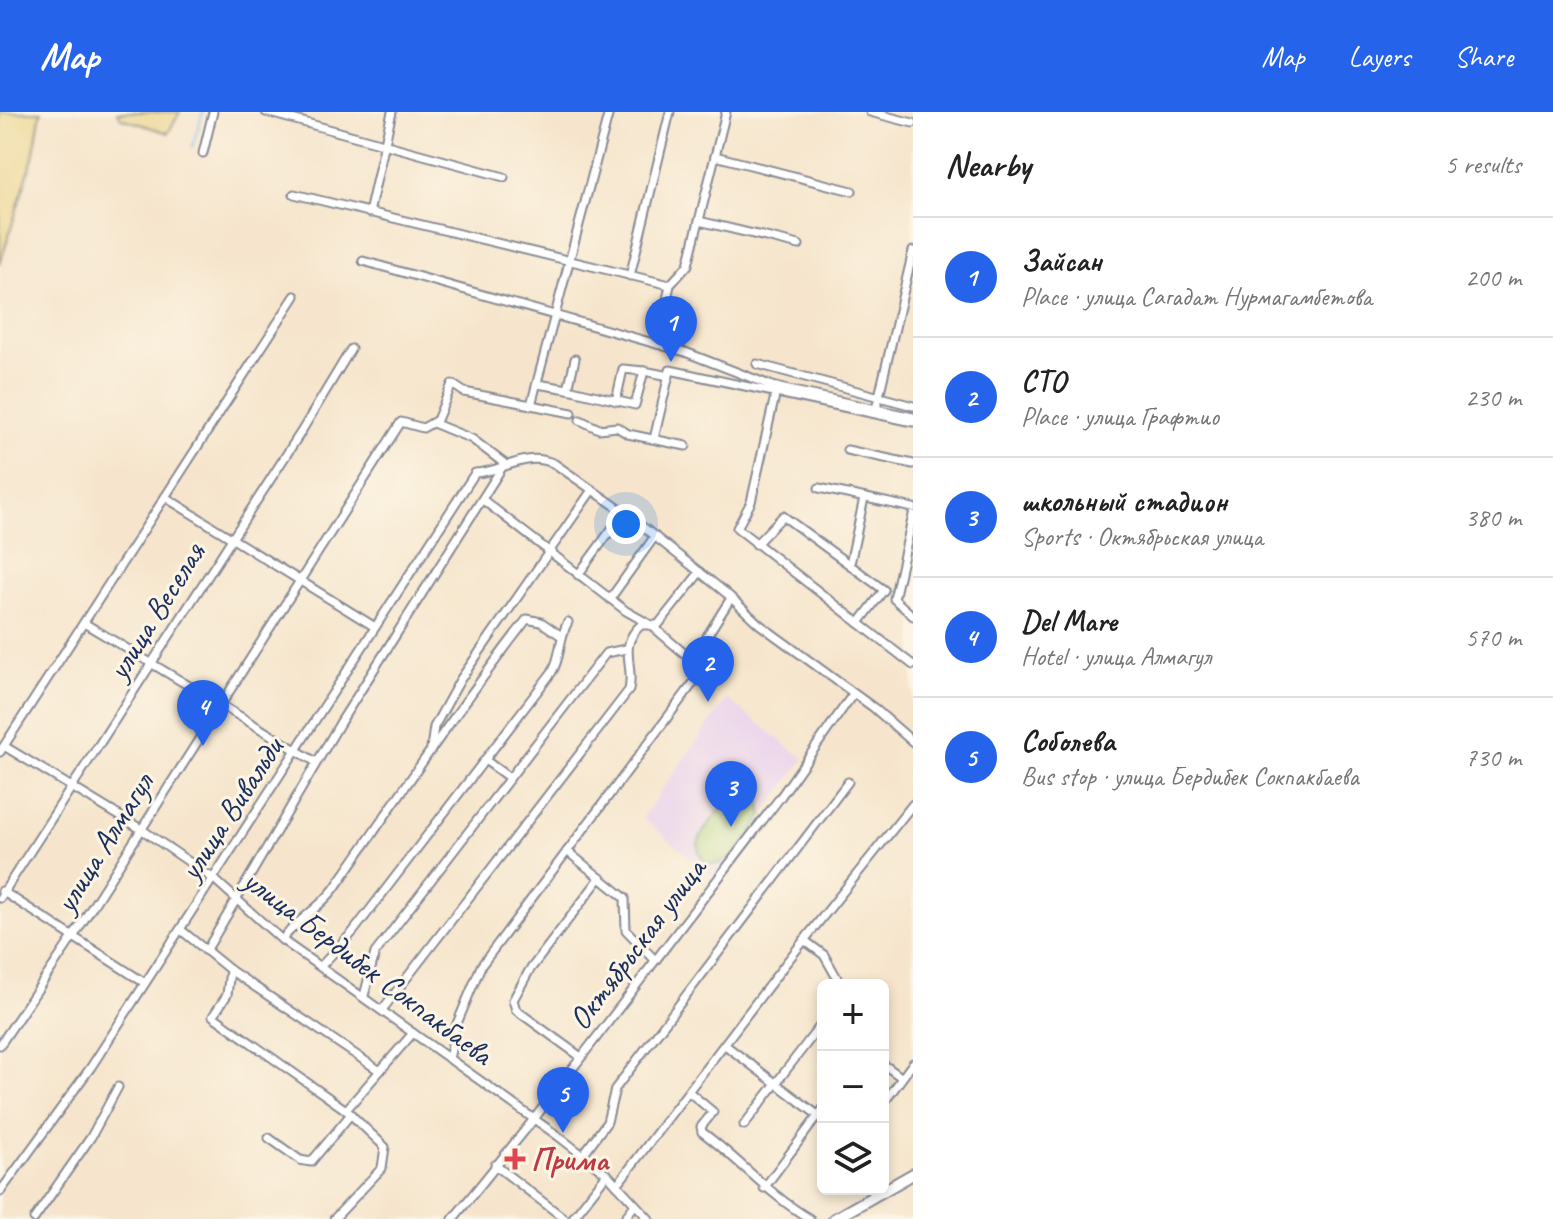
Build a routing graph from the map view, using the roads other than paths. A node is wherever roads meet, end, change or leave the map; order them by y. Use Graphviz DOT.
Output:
graph roads {
  1 [pos="213,112"];
  2 [pos="266,112"];
  3 [pos="392,112"];
  4 [pos="609,112"];
  5 [pos="670,112"];
  6 [pos="726,112"];
  7 [pos="870,112"];
  8 [pos="913,123"];
  9 [pos="386,143"];
  10 [pos="203,153"];
  11 [pos="715,156"];
  12 [pos="504,177"];
  13 [pos="852,191"];
  14 [pos="294,194"];
  15 [pos="369,213"];
  16 [pos="699,221"];
  17 [pos="799,245"];
  18 [pos="913,251"];
  19 [pos="363,261"];
  20 [pos="570,262"];
  21 [pos="630,276"];
  22 [pos="670,285"];
  23 [pos="295,296"];
  24 [pos="555,316"];
  25 [pos="658,344"];
  26 [pos="351,349"];
  27 [pos="575,359"];
  28 [pos="757,364"];
  29 [pos="644,371"];
  30 [pos="669,376"];
  31 [pos="537,384"];
  32 [pos="568,389"];
  33 [pos="776,390"];
  34 [pos="878,397"];
  35 [pos="616,401"];
  36 [pos="531,405"];
  37 [pos="913,406"];
  38 [pos="876,409"];
  39 [pos="572,413"];
  40 [pos="913,419"];
  41 [pos="580,420"];
  42 [pos="433,423"];
  43 [pos="654,439"];
  44 [pos="686,446"];
  45 [pos="847,450"];
  46 [pos="505,464"];
  47 [pos="913,464"];
  48 [pos="819,488"];
  49 [pos="592,490"];
  50 [pos="165,497"];
  51 [pos="864,498"];
  52 [pos="483,500"];
  53 [pos="913,508"];
  54 [pos="624,512"];
  55 [pos="913,515"];
  56 [pos="655,536"];
  57 [pos="232,537"];
  58 [pos="756,544"];
  59 [pos="548,552"];
  60 [pos="850,564"];
  61 [pos="700,572"];
  62 [pos="578,575"];
  63 [pos="301,578"];
  64 [pos="731,598"];
  65 [pos="610,599"];
  66 [pos="913,616"];
  67 [pos="568,622"];
  68 [pos="84,623"];
  69 [pos="859,623"];
  70 [pos="651,625"];
  71 [pos="375,627"];
  72 [pos="560,635"];
  73 [pos="626,649"];
  74 [pos="153,663"];
  75 [pos="913,665"];
  76 [pos="699,666"];
  77 [pos="853,694"];
  78 [pos="222,704"];
  79 [pos="913,742"];
  80 [pos="2,749"];
  81 [pos="430,749"];
  82 [pos="298,750"];
  83 [pos="485,760"];
  84 [pos="316,762"];
  85 [pos="508,777"];
  86 [pos="848,782"];
  87 [pos="71,787"];
  88 [pos="913,804"];
  89 [pos="141,829"];
  90 [pos="567,851"];
  91 [pos="600,878"];
  92 [pos="214,879"];
  93 [pos="1,894"];
  94 [pos="234,901"];
  95 [pos="181,930"];
  96 [pos="73,937"];
  97 [pos="282,940"];
  98 [pos="804,940"];
  99 [pos="206,951"];
  100 [pos="655,960"];
  101 [pos="321,966"];
  102 [pos="230,970"];
  103 [pos="838,979"];
  104 [pos="145,983"];
  105 [pos="364,996"];
  106 [pos="382,1010"];
  107 [pos="817,1030"];
  108 [pos="413,1033"];
  109 [pos="0,1045"];
  110 [pos="725,1045"];
  111 [pos="581,1057"];
  112 [pos="449,1059"];
  113 [pos="913,1063"];
  114 [pos="889,1068"];
  115 [pos="380,1071"];
  116 [pos="901,1077"];
  117 [pos="776,1084"];
  118 [pos="118,1087"];
  119 [pos="689,1092"];
  120 [pos="889,1095"];
  121 [pos="349,1112"];
  122 [pos="817,1112"];
  123 [pos="534,1119"];
  124 [pos="817,1120"];
  125 [pos="744,1125"];
  126 [pos="269,1138"];
  127 [pos="582,1156"];
  128 [pos="495,1165"];
  129 [pos="607,1174"];
  130 [pos="913,1174"];
  131 [pos="889,1182"];
  132 [pos="617,1185"];
  133 [pos="764,1188"];
  134 [pos="0,1192"];
  135 [pos="869,1195"];
  136 [pos="634,1206"];
  137 [pos="338,1218"];
  138 [pos="34,1219"];
  139 [pos="453,1219"];
  140 [pos="565,1219"];
  141 [pos="572,1219"];
  142 [pos="624,1219"];
  143 [pos="649,1219"];
  144 [pos="810,1219"];
  145 [pos="834,1219"];
  1 -- 10 [label="street"];
  2 -- 9 [label="street"];
  3 -- 9 [label="street"];
  4 -- 20 [label="street"];
  5 -- 21 [label="street"];
  6 -- 11 [label="street"];
  7 -- 8 [label="street"];
  9 -- 12 [label="street"];
  9 -- 15 [label="street"];
  11 -- 13 [label="street"];
  11 -- 16 [label="street"];
  14 -- 15 [label="street"];
  15 -- 20 [label="street"];
  16 -- 17 [label="street"];
  16 -- 22 [label="street"];
  18 -- 34 [label="street"];
  19 -- 24 [label="street"];
  20 -- 21 [label="street"];
  20 -- 24 [label="street"];
  21 -- 22 [label="street"];
  22 -- 25 [label="street"];
  23 -- 50 [label="street"];
  24 -- 25 [label="street"];
  24 -- 31 [label="street"];
  25 -- 33 [label="street"];
  26 -- 57 [label="street, улица Веселая"];
  27 -- 32 [label="street"];
  28 -- 34 [label="street"];
  29 -- 30 [label="street"];
  29 -- 35 [label="street"];
  29 -- 35 [label="street"];
  30 -- 33 [label="street"];
  30 -- 43 [label="street"];
  31 -- 32 [label="street"];
  31 -- 36 [label="street"];
  32 -- 35 [label="street"];
  33 -- 38 [label="street"];
  33 -- 40 [label="street"];
  33 -- 58 [label="street"];
  34 -- 37 [label="street"];
  34 -- 38 [label="street"];
  36 -- 39 [label="street"];
  36 -- 42 [label="street"];
  38 -- 40 [label="street"];
  41 -- 43 [label="street"];
  42 -- 46 [label="street"];
  42 -- 63 [label="street, улица Алмагул"];
  43 -- 44 [label="street"];
  45 -- 47 [label="street"];
  46 -- 49 [label="street, улица Вивальди"];
  46 -- 52 [label="street"];
  46 -- 71 [label="street, улица Вивальди"];
  48 -- 51 [label="street"];
  49 -- 54 [label="street, улица Вивальди"];
  49 -- 59 [label="street"];
  50 -- 57 [label="street"];
  50 -- 68 [label="street"];
  51 -- 53 [label="street"];
  51 -- 60 [label="street"];
  52 -- 59 [label="street"];
  52 -- 84 [label="street"];
  54 -- 56 [label="street, улица Вивальди"];
  54 -- 62 [label="street"];
  55 -- 66 [label="street"];
  56 -- 61 [label="street, улица Вивальди"];
  56 -- 65 [label="street"];
  57 -- 63 [label="street"];
  57 -- 74 [label="street, улица Веселая"];
  58 -- 60 [label="street"];
  58 -- 69 [label="street"];
  59 -- 62 [label="street"];
  59 -- 81 [label="street"];
  60 -- 69 [label="street"];
  61 -- 64 [label="street, улица Вивальди"];
  61 -- 70 [label="street"];
  62 -- 65 [label="street"];
  63 -- 71 [label="street"];
  63 -- 78 [label="street, улица Алмагул"];
  64 -- 76 [label="street"];
  64 -- 77 [label="street, улица Вивальди"];
  65 -- 70 [label="street"];
  67 -- 72 [label="street"];
  68 -- 74 [label="street"];
  68 -- 80 [label="street"];
  69 -- 75 [label="street"];
  70 -- 73 [label="street"];
  70 -- 76 [label="street"];
  71 -- 82 [label="street, улица Вивальди"];
  72 -- 81 [label="street"];
  72 -- 83 [label="street"];
  73 -- 85 [label="street"];
  73 -- 106 [label="street"];
  74 -- 78 [label="street"];
  74 -- 87 [label="street, улица Веселая"];
  76 -- 90 [label="street"];
  77 -- 79 [label="street, улица Вивальди"];
  77 -- 100 [label="street, Октябрьская улица"];
  78 -- 82 [label="street"];
  78 -- 89 [label="street, улица Алмагул"];
  80 -- 87 [label="street, улица Бердибек Сокпакбаева"];
  81 -- 97 [label="street"];
  82 -- 84 [label="street"];
  82 -- 92 [label="street, улица Вивальди"];
  83 -- 85 [label="street"];
  83 -- 101 [label="street"];
  84 -- 94 [label="street"];
  85 -- 105 [label="street"];
  86 -- 127 [label="street"];
  87 -- 89 [label="street, улица Бердибек Сокпакбаева"];
  87 -- 93 [label="street, улица Веселая"];
  88 -- 98 [label="street"];
  89 -- 92 [label="street, улица Бердибек Сокпакбаева"];
  89 -- 96 [label="street, улица Алмагул"];
  90 -- 91 [label="street"];
  90 -- 112 [label="street"];
  91 -- 100 [label="street"];
  91 -- 111 [label="street"];
  92 -- 94 [label="street, улица Бердибек Сокпакбаева"];
  92 -- 95 [label="street, улица Вивальди"];
  93 -- 96 [label="street"];
  94 -- 97 [label="street, улица Бердибек Сокпакбаева"];
  94 -- 99 [label="street"];
  95 -- 99 [label="street"];
  95 -- 104 [label="street, улица Вивальди"];
  96 -- 104 [label="street"];
  96 -- 109 [label="street, улица Алмагул"];
  97 -- 101 [label="street, улица Бердибек Сокпакбаева"];
  98 -- 103 [label="street"];
  98 -- 110 [label="street"];
  99 -- 102 [label="street"];
  100 -- 111 [label="street, Октябрьская улица"];
  101 -- 105 [label="street, улица Бердибек Сокпакбаева"];
  102 -- 115 [label="street"];
  102 -- 121 [label="street"];
  104 -- 134 [label="street, улица Вивальди"];
  105 -- 106 [label="street, улица Бердибек Сокпакбаева"];
  106 -- 108 [label="street, улица Бердибек Сокпакбаева"];
  107 -- 117 [label="street"];
  108 -- 112 [label="street, улица Бердибек Сокпакбаева"];
  108 -- 115 [label="street"];
  110 -- 117 [label="street"];
  110 -- 119 [label="street"];
  111 -- 123 [label="street, Октябрьская улица"];
  112 -- 123 [label="street, улица Бердибек Сокпакбаева"];
  113 -- 116 [label="street"];
  114 -- 116 [label="street"];
  115 -- 121 [label="street"];
  116 -- 120 [label="street"];
  117 -- 122 [label="street"];
  117 -- 125 [label="street"];
  118 -- 138 [label="street"];
  119 -- 132 [label="street"];
  119 -- 133 [label="street"];
  121 -- 126 [label="street"];
  121 -- 137 [label="street"];
  123 -- 127 [label="street, улица Бердибек Сокпакбаева"];
  123 -- 128 [label="street, Октябрьская улица"];
  124 -- 133 [label="street"];
  127 -- 129 [label="street, улица Бердибек Сокпакбаева"];
  128 -- 139 [label="street, Октябрьская улица"];
  128 -- 140 [label="street"];
  129 -- 132 [label="street, улица Бердибек Сокпакбаева"];
  129 -- 141 [label="street"];
  130 -- 131 [label="main road"];
  132 -- 136 [label="street, улица Бердибек Сокпакбаева"];
  133 -- 144 [label="street"];
  135 -- 145 [label="main road"];
  136 -- 142 [label="street"];
  136 -- 143 [label="street, улица Бердибек Сокпакбаева"];
}
